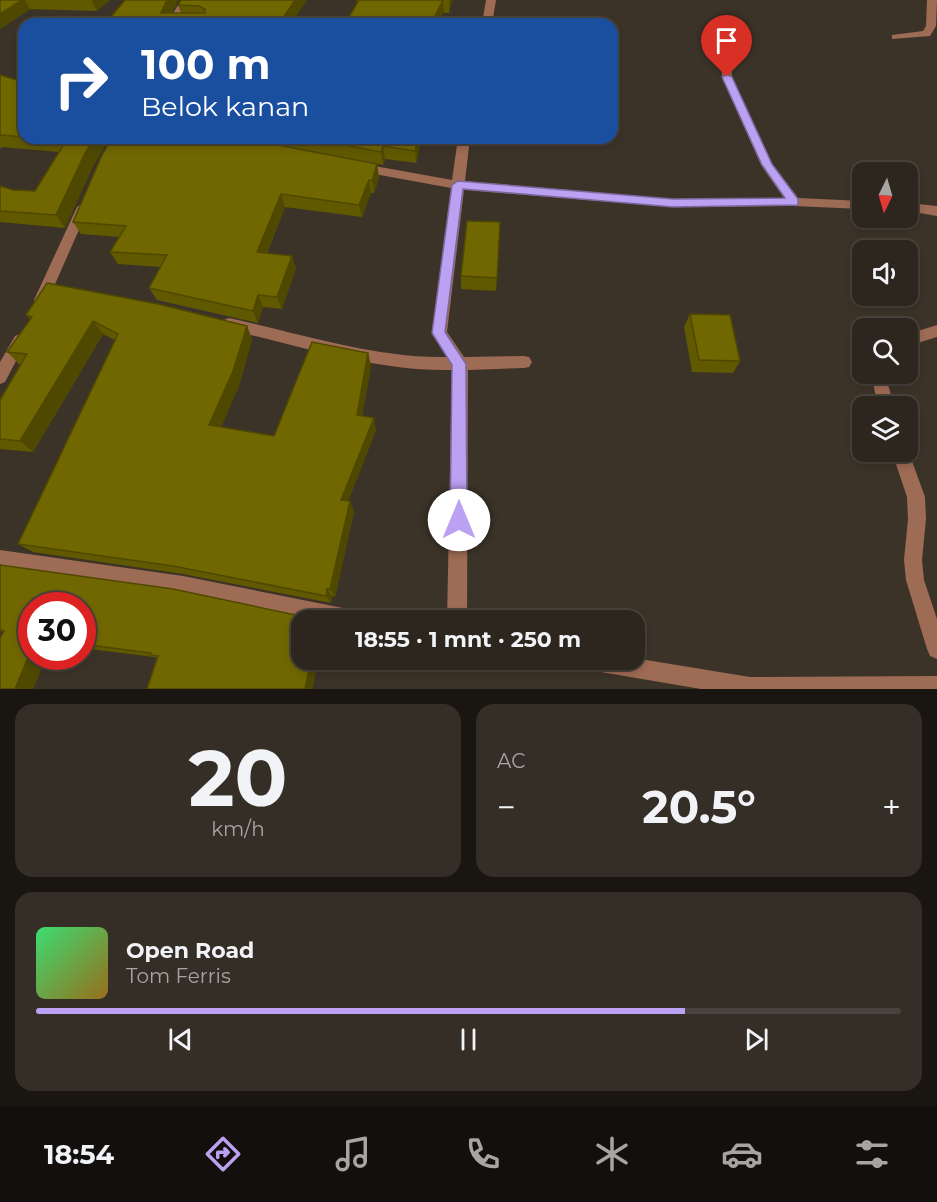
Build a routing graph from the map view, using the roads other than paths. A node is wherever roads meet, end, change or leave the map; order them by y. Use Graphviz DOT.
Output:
graph roads {
  1 [pos="186,0"];
  2 [pos="491,0"];
  3 [pos="932,0"];
  4 [pos="178,18"];
  5 [pos="488,18"];
  6 [pos="896,38"];
  7 [pos="724,44"];
  8 [pos="463,144"];
  9 [pos="347,165"];
  10 [pos="458,185"];
  11 [pos="86,200"];
  12 [pos="794,202"];
  13 [pos="852,205"];
  14 [pos="918,208"];
  15 [pos="937,211"];
  16 [pos="218,321"];
  17 [pos="937,332"];
  18 [pos="918,337"];
  19 [pos="524,362"];
  20 [pos="459,364"];
  21 [pos="0,377"];
  22 [pos="904,462"];
  23 [pos="0,559"];
  24 [pos="304,610"];
  25 [pos="457,610"];
  26 [pos="937,649"];
  27 [pos="645,669"];
  28 [pos="937,686"];
  1 -- 4 [label="street"];
  2 -- 5 [label="street"];
  3 -- 6 [label="street"];
  7 -- 12 [label="street"];
  8 -- 10 [label="street"];
  9 -- 10 [label="street"];
  10 -- 12 [label="street"];
  10 -- 20 [label="street"];
  11 -- 21 [label="street"];
  12 -- 13 [label="street"];
  14 -- 15 [label="street"];
  16 -- 20 [label="street"];
  17 -- 18 [label="street"];
  19 -- 20 [label="street"];
  20 -- 25 [label="street"];
  22 -- 26 [label="street"];
  23 -- 24 [label="street"];
  27 -- 28 [label="street"];
}
